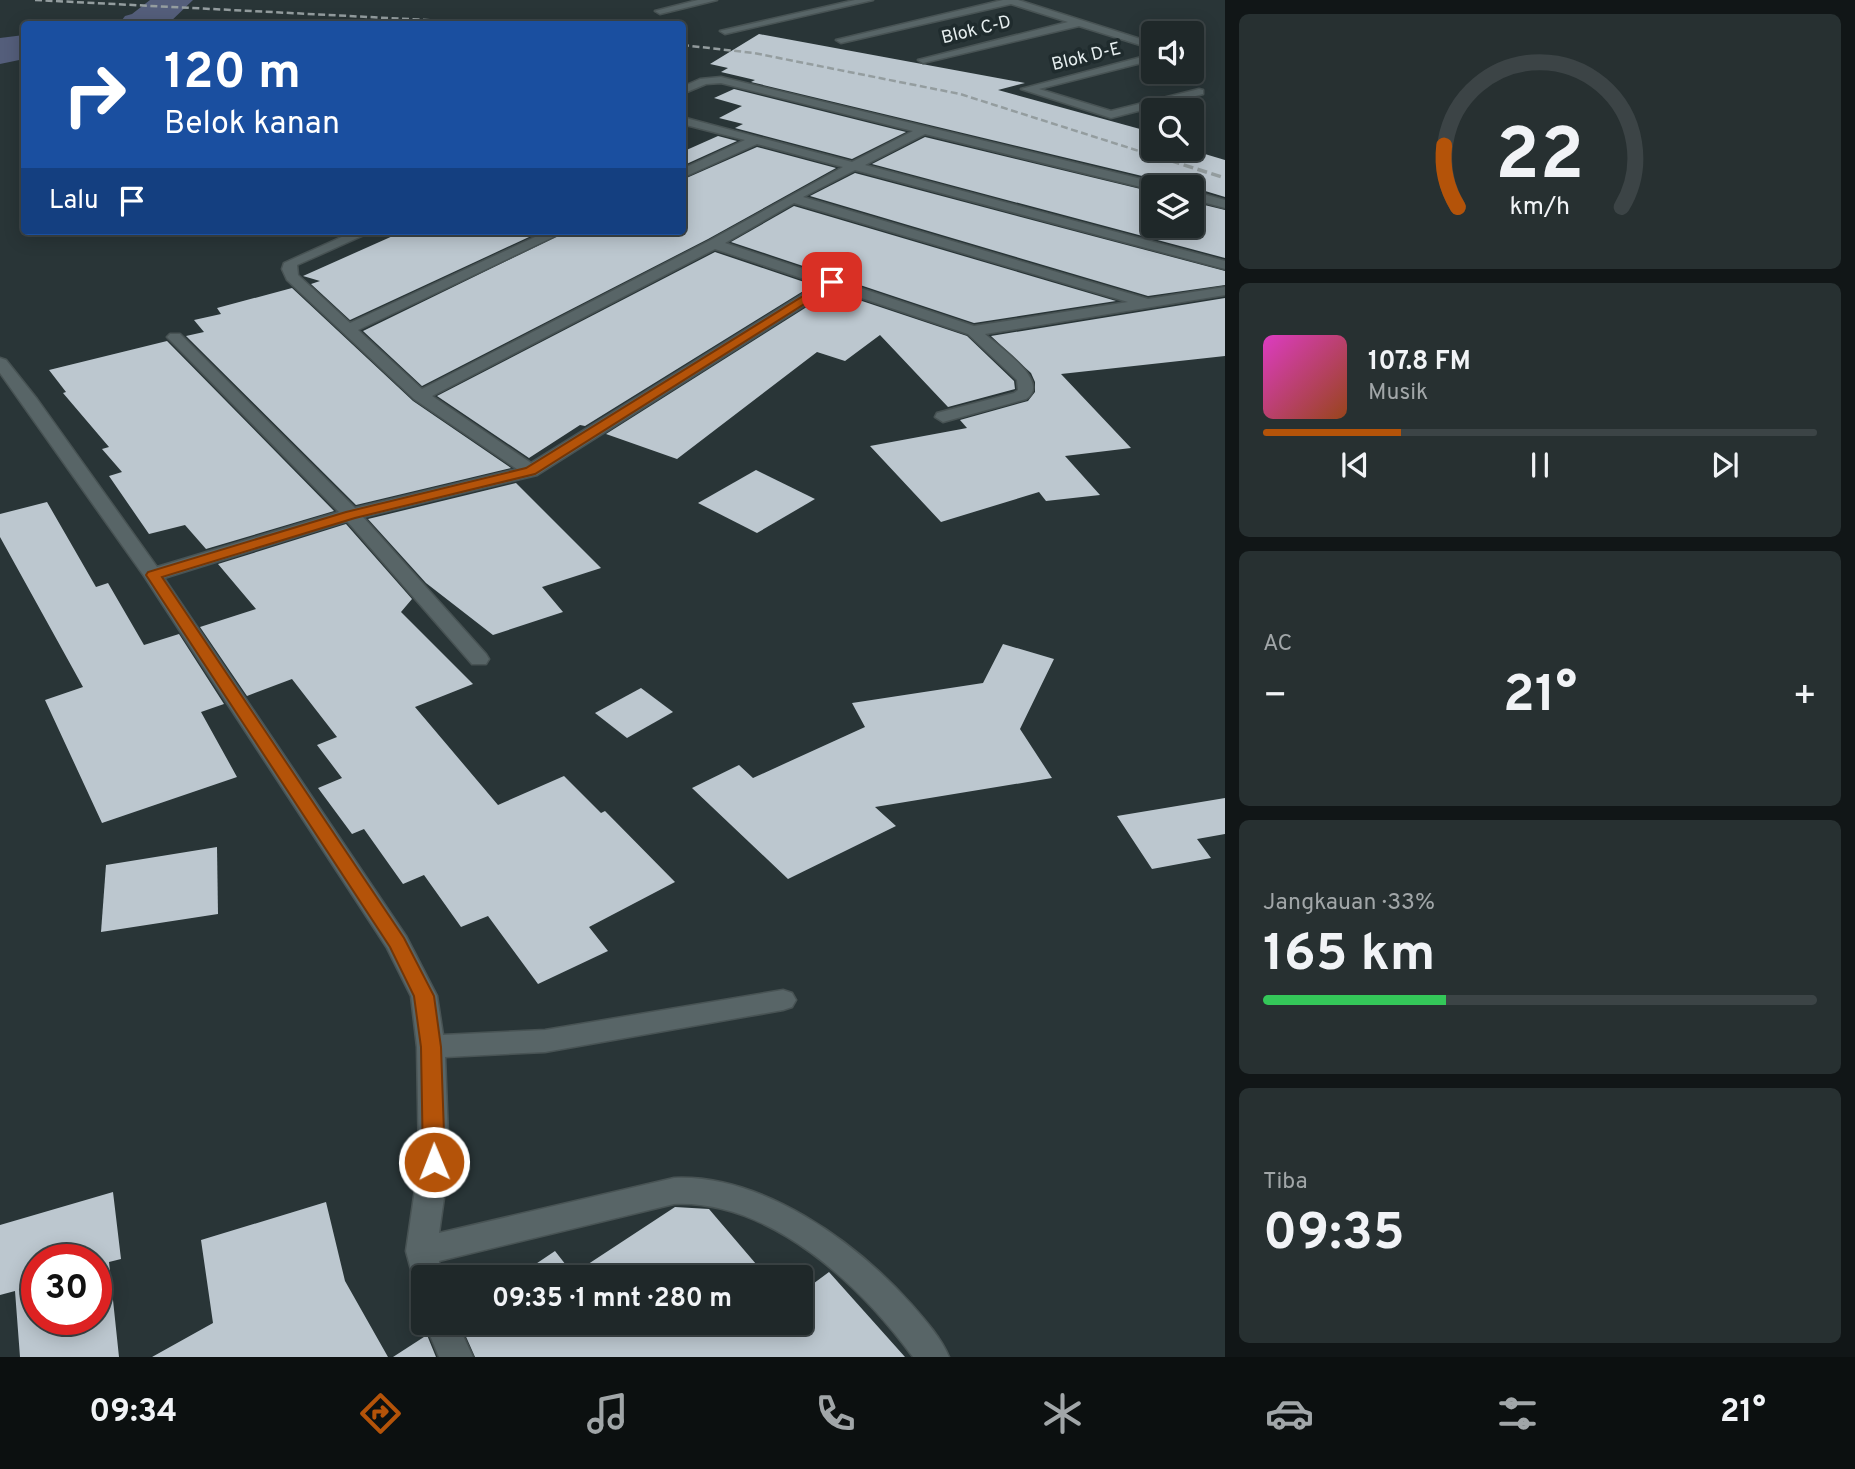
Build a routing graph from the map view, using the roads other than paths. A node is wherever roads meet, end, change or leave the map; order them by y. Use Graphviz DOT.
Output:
graph roads {
  1 [pos="712,0"];
  2 [pos="868,0"];
  3 [pos="1010,1"];
  4 [pos="660,11"];
  5 [pos="1078,23"];
  6 [pos="725,31"];
  7 [pos="841,40"];
  8 [pos="1141,42"];
  9 [pos="923,60"];
  10 [pos="1141,60"];
  11 [pos="686,89"];
  12 [pos="1199,92"];
  13 [pos="686,121"];
  14 [pos="923,130"];
  15 [pos="755,140"];
  16 [pos="855,166"];
  17 [pos="686,172"];
  18 [pos="1141,183"];
  19 [pos="792,198"];
  20 [pos="1204,198"];
  21 [pos="1225,204"];
  22 [pos="357,235"];
  23 [pos="550,235"];
  24 [pos="714,244"];
  25 [pos="1225,265"];
  26 [pos="832,282"];
  27 [pos="1225,291"];
  28 [pos="1147,303"];
  29 [pos="348,329"];
  30 [pos="973,331"];
  31 [pos="175,337"];
  32 [pos="0,363"];
  33 [pos="420,396"];
  34 [pos="943,417"];
  35 [pos="531,471"];
  36 [pos="351,514"];
  37 [pos="153,575"];
  38 [pos="479,659"];
  39 [pos="783,1000"];
  40 [pos="431,1047"];
  41 [pos="424,1264"];
  42 [pos="445,1335"];
  43 [pos="457,1357"];
  44 [pos="933,1357"];
  1 -- 4 [label="street"];
  2 -- 6 [label="street"];
  3 -- 5 [label="street"];
  3 -- 7 [label="street"];
  5 -- 8 [label="street"];
  5 -- 9 [label="street, Blok C-D"];
  10 -- 12 [label="street, Blok D-E"];
  11 -- 14 [label="street"];
  13 -- 15 [label="street"];
  14 -- 16 [label="street"];
  14 -- 18 [label="street"];
  15 -- 16 [label="street"];
  15 -- 17 [label="street"];
  16 -- 19 [label="street"];
  16 -- 25 [label="street"];
  19 -- 24 [label="street"];
  19 -- 28 [label="street"];
  20 -- 21 [label="street"];
  22 -- 29 [label="street"];
  23 -- 29 [label="street"];
  24 -- 26 [label="street"];
  24 -- 33 [label="street"];
  26 -- 30 [label="street"];
  26 -- 35 [label="street"];
  27 -- 28 [label="street"];
  28 -- 30 [label="street"];
  29 -- 33 [label="street"];
  30 -- 34 [label="street"];
  31 -- 36 [label="street"];
  32 -- 37 [label="street"];
  33 -- 35 [label="street"];
  35 -- 36 [label="street"];
  36 -- 37 [label="street"];
  36 -- 38 [label="street"];
  37 -- 40 [label="street"];
  39 -- 40 [label="street"];
  40 -- 41 [label="street"];
  41 -- 44 [label="street"];
  42 -- 43 [label="street"];
}
